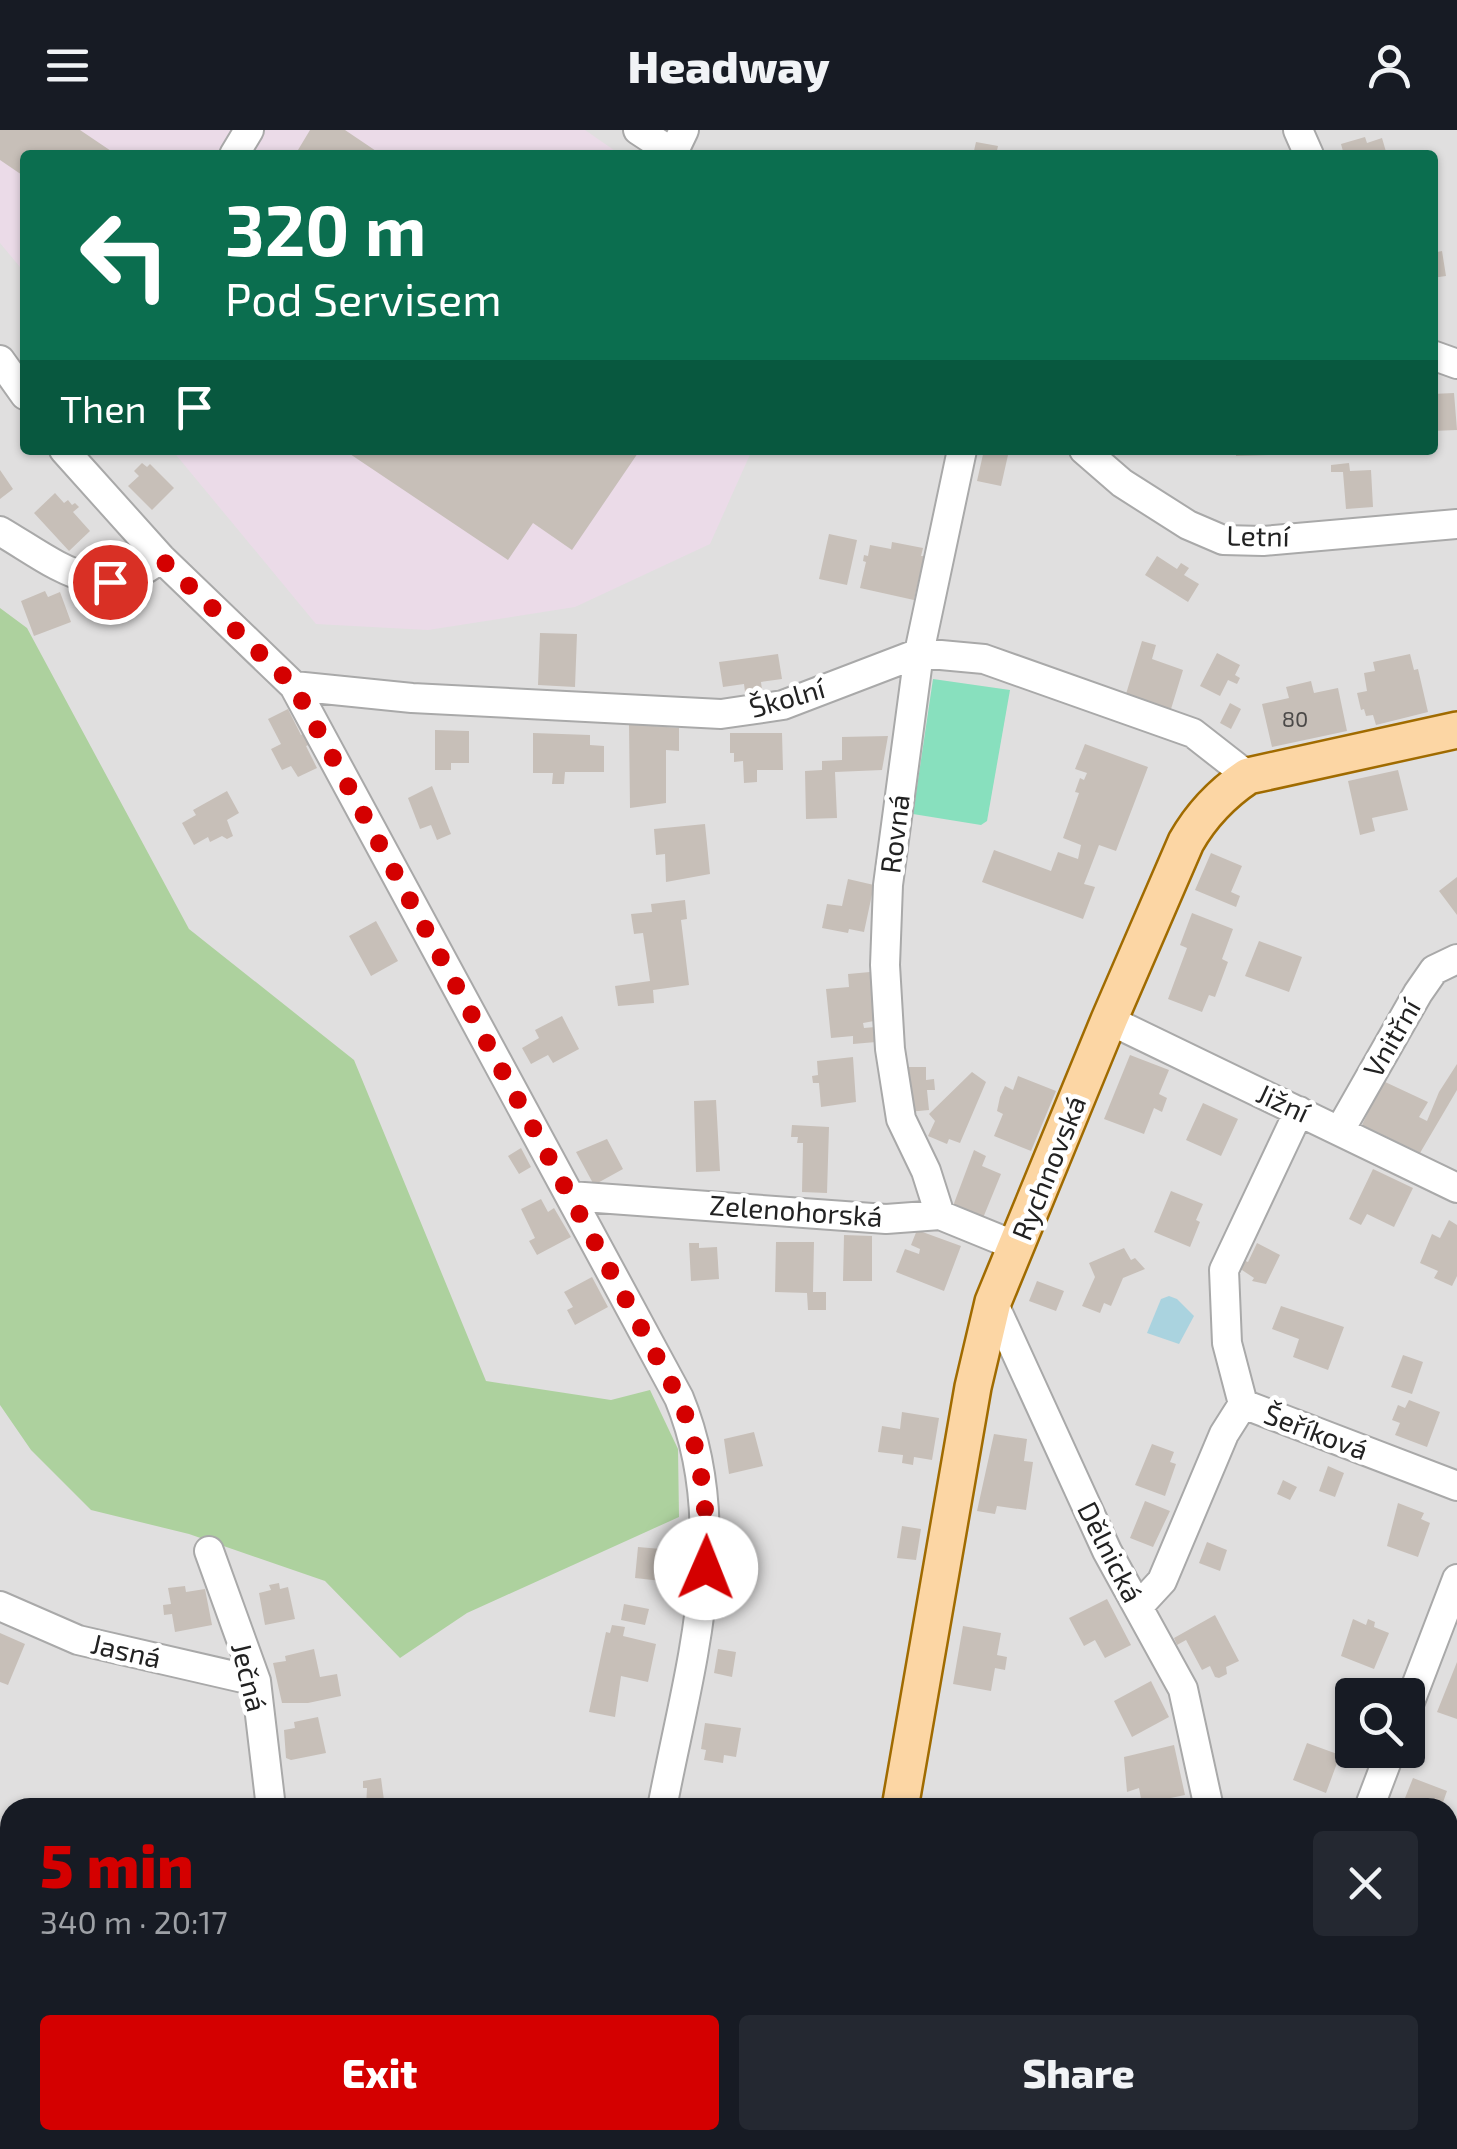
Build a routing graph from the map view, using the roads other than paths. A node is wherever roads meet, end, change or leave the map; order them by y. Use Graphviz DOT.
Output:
graph roads {
  1 [pos="638,130"];
  2 [pos="677,146"];
  3 [pos="0,360"];
  4 [pos="20,388"];
  5 [pos="68,455"];
  6 [pos="961,455"];
  7 [pos="1099,456"];
  8 [pos="1457,524"];
  9 [pos="0,531"];
  10 [pos="160,558"];
  11 [pos="919,653"];
  12 [pos="294,686"];
  13 [pos="1457,730"];
  14 [pos="1248,776"];
  15 [pos="1457,958"];
  16 [pos="1109,1020"];
  17 [pos="1299,1111"];
  18 [pos="1340,1130"];
  19 [pos="1457,1188"];
  20 [pos="570,1196"];
  21 [pos="940,1215"];
  22 [pos="1016,1246"];
  23 [pos="993,1302"];
  24 [pos="1243,1404"];
  25 [pos="1457,1486"];
  26 [pos="209,1550"];
  27 [pos="1457,1579"];
  28 [pos="0,1606"];
  29 [pos="1138,1608"];
  30 [pos="1419,1678"];
  31 [pos="256,1680"];
  32 [pos="1384,1768"];
  33 [pos="270,1798"];
  34 [pos="664,1798"];
  35 [pos="902,1798"];
  36 [pos="1206,1798"];
  37 [pos="1373,1798"];
  1 -- 2 [label="street"];
  3 -- 4 [label="street"];
  5 -- 10 [label="street"];
  6 -- 11 [label="street, Rovná"];
  7 -- 8 [label="street, Letní"];
  9 -- 10 [label="street"];
  10 -- 12 [label="street"];
  11 -- 12 [label="street, Školní"];
  11 -- 14 [label="street, Školní"];
  11 -- 21 [label="street, Rovná"];
  12 -- 20 [label="street"];
  13 -- 14 [label="main road, Rychnovská"];
  14 -- 16 [label="main road, Rychnovská"];
  15 -- 18 [label="street, Vnitřní"];
  16 -- 17 [label="street, Jižní"];
  16 -- 22 [label="main road, Rychnovská"];
  17 -- 18 [label="street, Jižní"];
  17 -- 24 [label="street, Šeříková"];
  18 -- 19 [label="street, Jižní"];
  20 -- 21 [label="street, Zelenohorská"];
  20 -- 34 [label="street"];
  21 -- 22 [label="street, Zelenohorská"];
  22 -- 23 [label="main road, Rychnovská"];
  23 -- 29 [label="street, Dělnická"];
  23 -- 35 [label="main road, Rychnovská"];
  24 -- 25 [label="street, Šeříková"];
  24 -- 29 [label="street"];
  26 -- 31 [label="street, Ječná"];
  27 -- 30 [label="street"];
  28 -- 31 [label="street, Jasná"];
  29 -- 36 [label="street, Dělnická"];
  31 -- 33 [label="street, Ječná"];
  32 -- 37 [label="street"];
}
